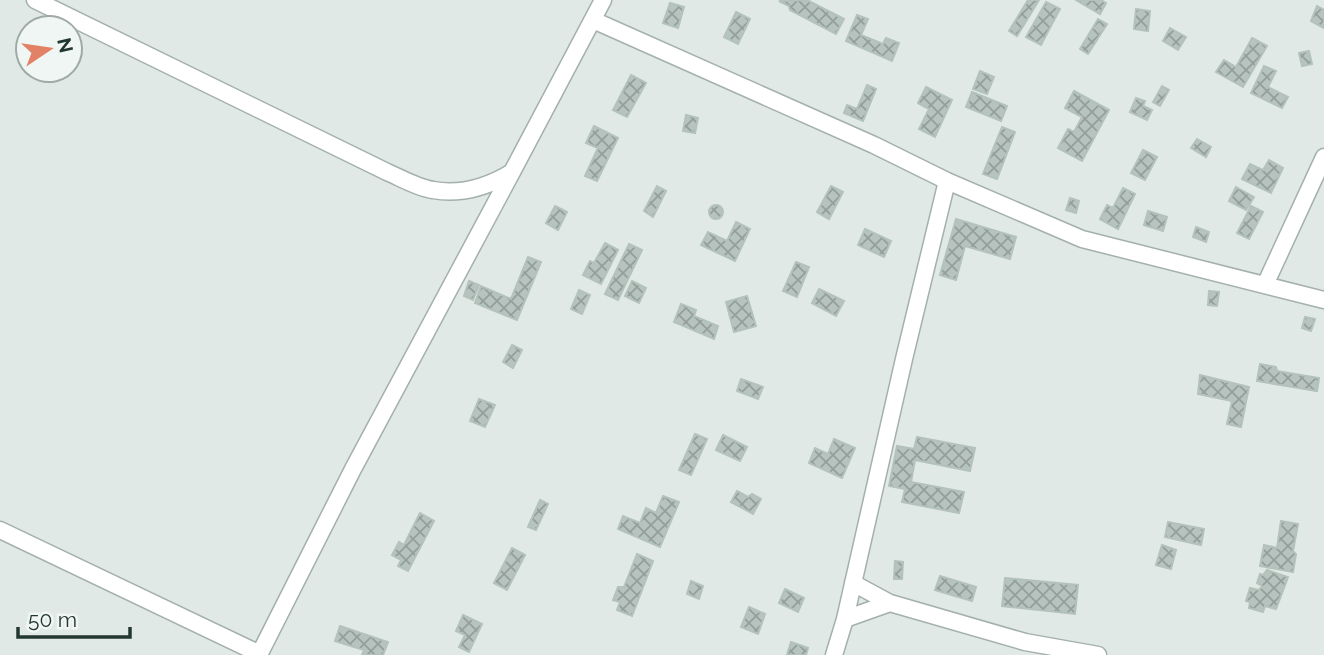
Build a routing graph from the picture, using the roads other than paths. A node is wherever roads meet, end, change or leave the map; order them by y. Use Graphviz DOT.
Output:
graph roads {
  1 [pos="36,0"];
  2 [pos="603,0"];
  3 [pos="593,20"];
  4 [pos="1324,157"];
  5 [pos="513,172"];
  6 [pos="947,181"];
  7 [pos="1265,285"];
  8 [pos="1324,300"];
  9 [pos="0,530"];
  10 [pos="853,583"];
  11 [pos="890,603"];
  12 [pos="845,619"];
  13 [pos="1028,648"];
  14 [pos="259,654"];
  15 [pos="834,655"];
  16 [pos="1098,655"];
  1 -- 5 [label="street"];
  2 -- 3 [label="street"];
  3 -- 5 [label="street"];
  3 -- 6 [label="street"];
  4 -- 7 [label="street"];
  5 -- 14 [label="street"];
  6 -- 7 [label="street"];
  6 -- 10 [label="street"];
  7 -- 8 [label="street"];
  9 -- 14 [label="street"];
  10 -- 11 [label="street"];
  10 -- 12 [label="street"];
  11 -- 12 [label="street"];
  11 -- 13 [label="street"];
  12 -- 15 [label="street"];
  13 -- 16 [label="street"];
}
